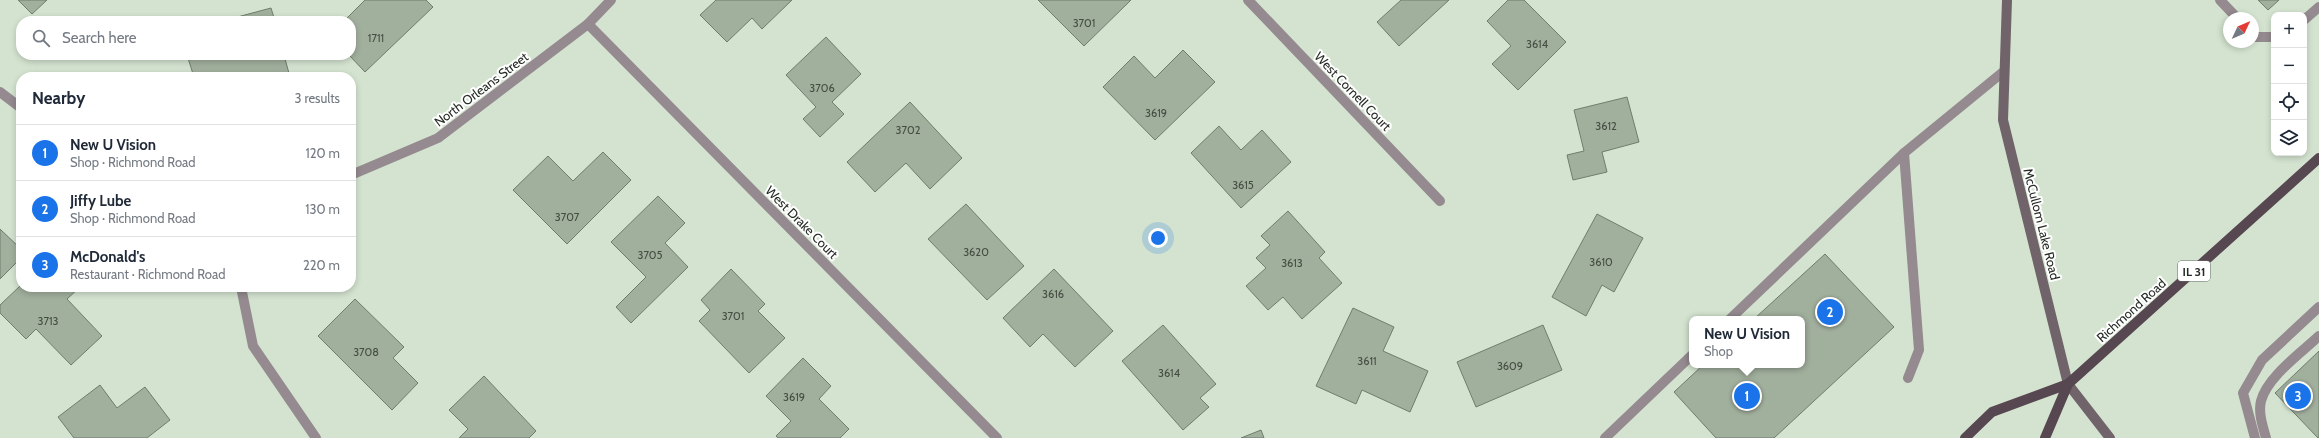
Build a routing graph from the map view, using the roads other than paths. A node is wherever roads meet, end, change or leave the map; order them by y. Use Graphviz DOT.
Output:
graph roads {
  1 [pos="611,0"];
  2 [pos="1248,0"];
  3 [pos="2007,0"];
  4 [pos="2220,0"];
  5 [pos="2319,7"];
  6 [pos="2231,12"];
  7 [pos="2307,17"];
  8 [pos="588,24"];
  9 [pos="2259,37"];
  10 [pos="2271,38"];
  11 [pos="2004,72"];
  12 [pos="0,92"];
  13 [pos="16,104"];
  14 [pos="1904,153"];
  15 [pos="2319,158"];
  16 [pos="356,173"];
  17 [pos="1440,200"];
  18 [pos="242,292"];
  19 [pos="2319,307"];
  20 [pos="1733,316"];
  21 [pos="2319,336"];
  22 [pos="1689,358"];
  23 [pos="1908,378"];
  24 [pos="2068,384"];
  25 [pos="316,438"];
  26 [pos="998,438"];
  27 [pos="1605,438"];
  28 [pos="1966,438"];
  29 [pos="2045,438"];
  30 [pos="2110,438"];
  31 [pos="2255,438"];
  32 [pos="2266,438"];
  1 -- 8 [label="street, North Orleans Street"];
  2 -- 17 [label="street, West Cornell Court"];
  3 -- 11 [label="street, McCullom Lake Road"];
  4 -- 6 [label="street"];
  5 -- 7 [label="street"];
  8 -- 16 [label="street, North Orleans Street"];
  8 -- 26 [label="street, West Drake Court"];
  9 -- 10 [label="street"];
  11 -- 14 [label="street"];
  11 -- 24 [label="street, McCullom Lake Road"];
  12 -- 13 [label="street"];
  14 -- 20 [label="street"];
  14 -- 23 [label="street"];
  15 -- 24 [label="main road, Richmond Road / IL 31"];
  18 -- 25 [label="street"];
  19 -- 31 [label="street"];
  21 -- 32 [label="street"];
  22 -- 27 [label="street"];
  24 -- 28 [label="main road, Richmond Road / IL 31"];
  24 -- 29 [label="main road, Richmond Road / IL 31"];
  24 -- 30 [label="street, McCullom Lake Road"];
}
